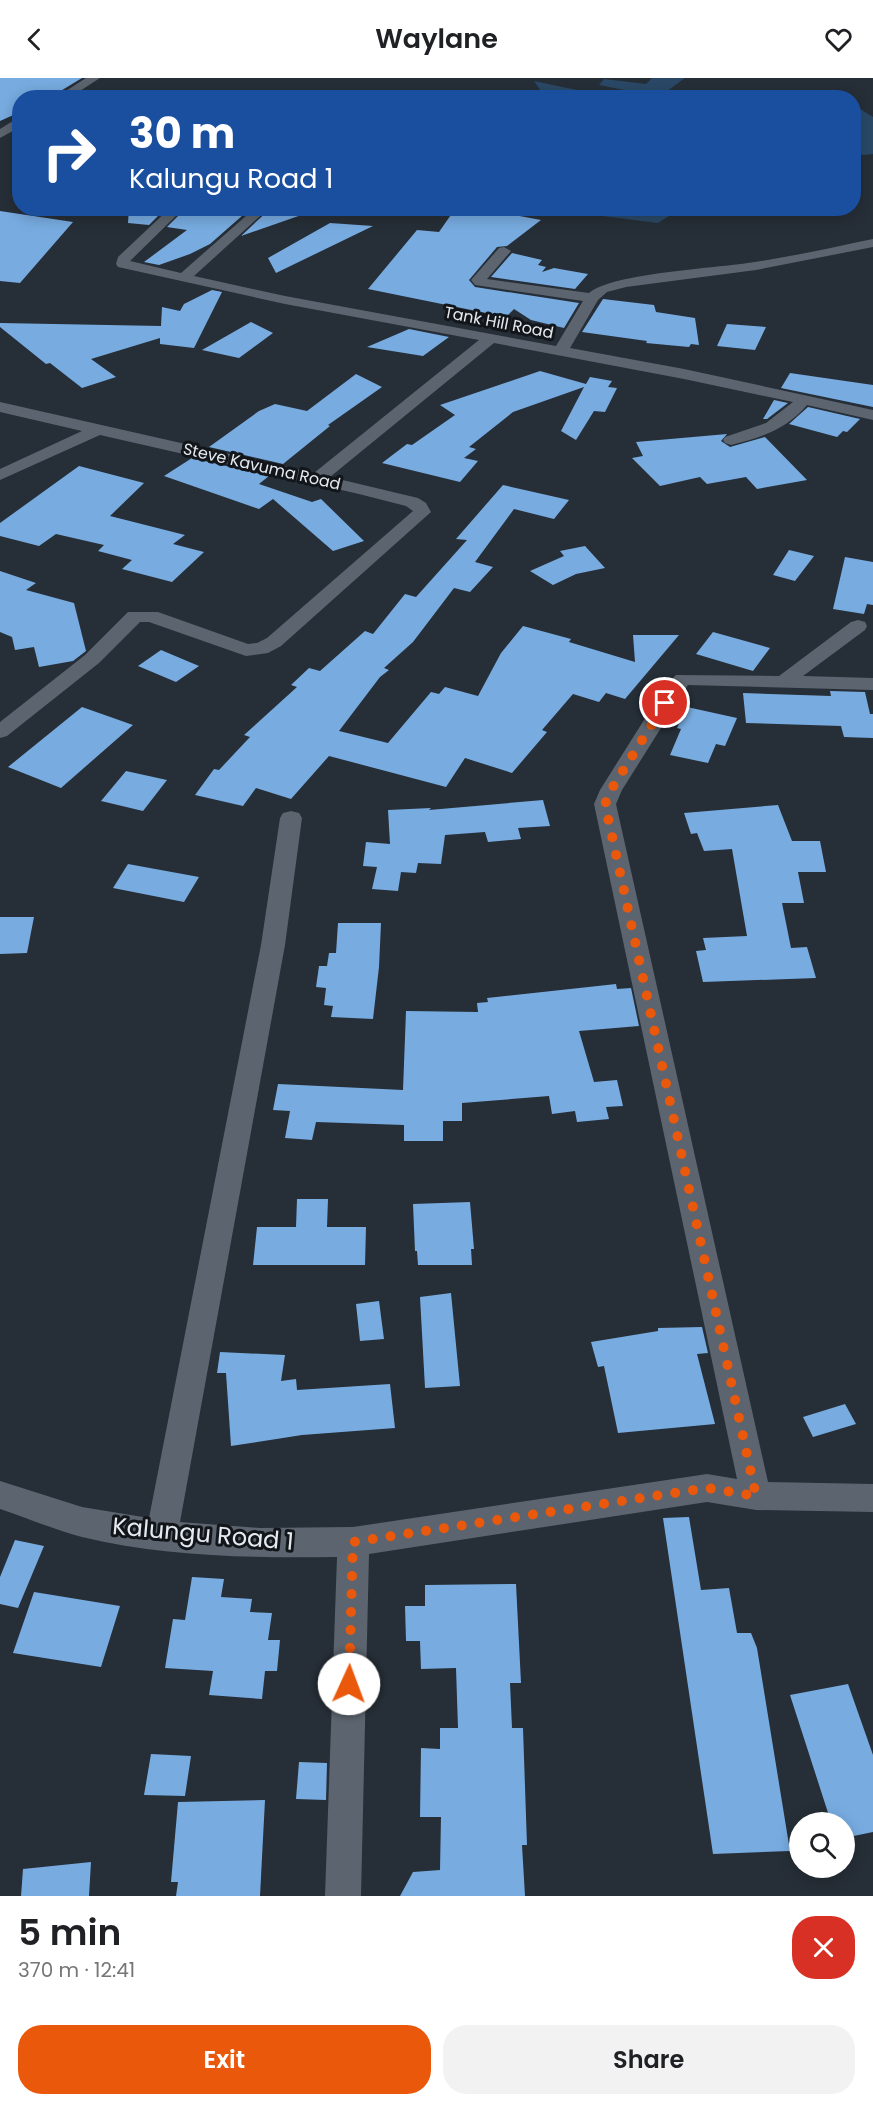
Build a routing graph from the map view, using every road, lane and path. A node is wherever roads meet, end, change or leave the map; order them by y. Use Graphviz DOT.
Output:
graph roads {
  1 [pos="94,78"];
  2 [pos="73,90"];
  3 [pos="169,216"];
  4 [pos="254,216"];
  5 [pos="873,243"];
  6 [pos="504,251"];
  7 [pos="183,278"];
  8 [pos="592,298"];
  9 [pos="491,338"];
  10 [pos="560,352"];
  11 [pos="804,399"];
  12 [pos="0,407"];
  13 [pos="873,415"];
  14 [pos="97,430"];
  15 [pos="731,440"];
  16 [pos="0,475"];
  17 [pos="318,478"];
  18 [pos="858,626"];
  19 [pos="783,682"];
  20 [pos="873,684"];
  21 [pos="0,732"];
  22 [pos="291,818"];
  23 [pos="0,1495"];
  24 [pos="756,1496"];
  25 [pos="873,1498"];
  26 [pos="162,1535"];
  27 [pos="353,1542"];
  28 [pos="343,1896"];
  1 -- 2 [label="street"];
  3 -- 7 [label="street, Tank Hill Road"];
  4 -- 7 [label="street"];
  5 -- 8 [label="street"];
  6 -- 8 [label="street"];
  7 -- 9 [label="street, Tank Hill Road"];
  8 -- 10 [label="street"];
  9 -- 10 [label="street, Tank Hill Road"];
  9 -- 17 [label="street"];
  10 -- 11 [label="street, Tank Hill Road"];
  11 -- 13 [label="street, Tank Hill Road"];
  11 -- 15 [label="street"];
  12 -- 14 [label="street, Steve Kavuma Road"];
  14 -- 16 [label="street"];
  14 -- 17 [label="street, Steve Kavuma Road"];
  17 -- 21 [label="street, Steve Kavuma Road"];
  18 -- 19 [label="street"];
  19 -- 20 [label="street"];
  19 -- 24 [label="street"];
  22 -- 26 [label="street"];
  23 -- 26 [label="street, Kalungu Road 1"];
  24 -- 25 [label="street, Kalungu Road 1"];
  24 -- 27 [label="street, Kalungu Road 1"];
  26 -- 27 [label="street, Kalungu Road 1"];
  27 -- 28 [label="street"];
}
